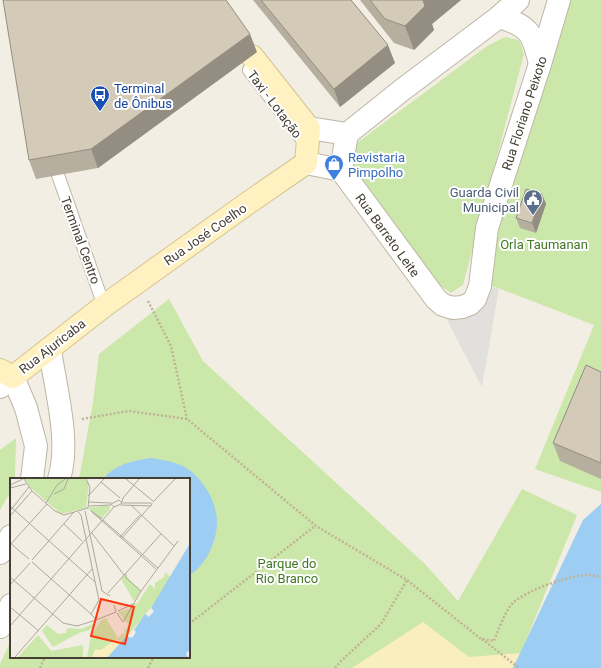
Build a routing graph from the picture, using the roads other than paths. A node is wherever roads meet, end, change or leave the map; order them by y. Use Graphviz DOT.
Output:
graph roads {
  1 [pos="518,0"];
  2 [pos="559,0"];
  3 [pos="499,17"];
  4 [pos="248,59"];
  5 [pos="540,64"];
  6 [pos="347,134"];
  7 [pos="307,146"];
  8 [pos="341,170"];
  9 [pos="58,176"];
  10 [pos="436,300"];
  11 [pos="104,306"];
  12 [pos="50,349"];
  13 [pos="4,378"];
  14 [pos="32,478"];
  15 [pos="59,478"];
  16 [pos="10,538"];
  17 [pos="0,553"];
  18 [pos="10,607"];
  19 [pos="0,627"];
  1 -- 3 [label="street"];
  2 -- 5 [label="street, Rua Floriano Peixoto"];
  3 -- 5 [label="street"];
  3 -- 6 [label="street"];
  4 -- 7 [label="main road"];
  5 -- 10 [label="street, Rua Floriano Peixoto"];
  6 -- 7 [label="street"];
  6 -- 8 [label="street"];
  7 -- 8 [label="street"];
  7 -- 11 [label="main road, Rua José Coelho"];
  8 -- 10 [label="street, Rua Barreto Leite"];
  9 -- 11 [label="lane, Terminal Centro"];
  11 -- 12 [label="main road, Rua Ajuricaba"];
  12 -- 13 [label="main road, Rua Ajuricaba"];
  12 -- 15 [label="street"];
  13 -- 14 [label="street"];
  16 -- 17 [label="street"];
  18 -- 19 [label="street"];
}
